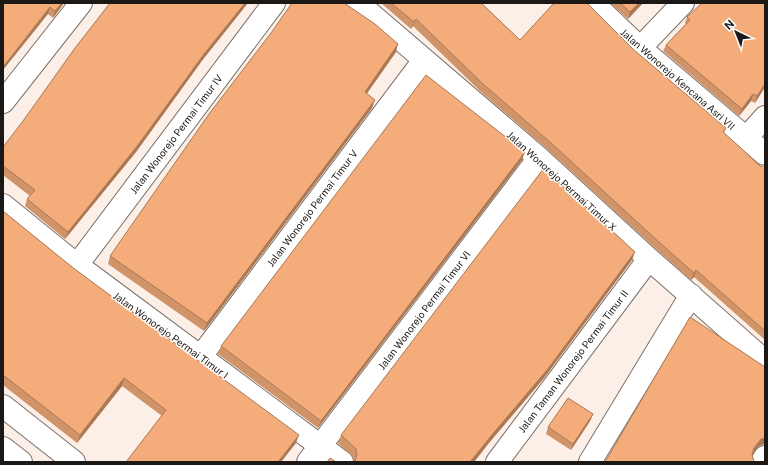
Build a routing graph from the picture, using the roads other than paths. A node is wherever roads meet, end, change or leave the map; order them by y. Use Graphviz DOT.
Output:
graph roads {
  1 [pos="81,3"];
  2 [pos="274,3"];
  3 [pos="358,3"];
  4 [pos="593,3"];
  5 [pos="683,3"];
  6 [pos="640,48"];
  7 [pos="424,60"];
  8 [pos="3,102"];
  9 [pos="765,117"];
  10 [pos="747,137"];
  11 [pos="765,154"];
  12 [pos="539,158"];
  13 [pos="3,205"];
  14 [pos="649,259"];
  15 [pos="77,265"];
  16 [pos="691,295"];
  17 [pos="201,356"];
  18 [pos="765,361"];
  19 [pos="3,406"];
  20 [pos="3,448"];
  21 [pos="315,454"];
  22 [pos="765,457"];
  23 [pos="21,462"];
  24 [pos="74,462"];
  25 [pos="342,462"];
  26 [pos="497,462"];
  27 [pos="590,462"];
  28 [pos="762,462"];
  1 -- 8 [label="street"];
  2 -- 15 [label="street, Jalan Wonorejo Permai Timur IV"];
  3 -- 7 [label="street, Jalan Wonorejo Permai Timur X"];
  4 -- 6 [label="street, Jalan Wonorejo Kencana Asri VII"];
  5 -- 6 [label="street"];
  6 -- 10 [label="street, Jalan Wonorejo Kencana Asri VII"];
  7 -- 12 [label="street, Jalan Wonorejo Permai Timur X"];
  7 -- 17 [label="street, Jalan Wonorejo Permai Timur V"];
  9 -- 10 [label="street"];
  10 -- 11 [label="street, Jalan Wonorejo Kencana Asri VII"];
  12 -- 14 [label="street, Jalan Wonorejo Permai Timur X"];
  12 -- 21 [label="street, Jalan Wonorejo Permai Timur VI"];
  13 -- 15 [label="street, Jalan Wonorejo Permai Timur I"];
  14 -- 16 [label="street, Jalan Wonorejo Permai Timur X"];
  14 -- 26 [label="street, Jalan Taman Wonorejo Permai Timur II"];
  15 -- 17 [label="street, Jalan Wonorejo Permai Timur I"];
  16 -- 18 [label="street, Jalan Wonorejo Permai Timur X"];
  16 -- 27 [label="street"];
  17 -- 21 [label="street, Jalan Wonorejo Permai Timur I"];
  19 -- 24 [label="street"];
  20 -- 23 [label="street"];
  21 -- 25 [label="street, Jalan Wonorejo Permai Timur I"];
  22 -- 28 [label="street"];
}
